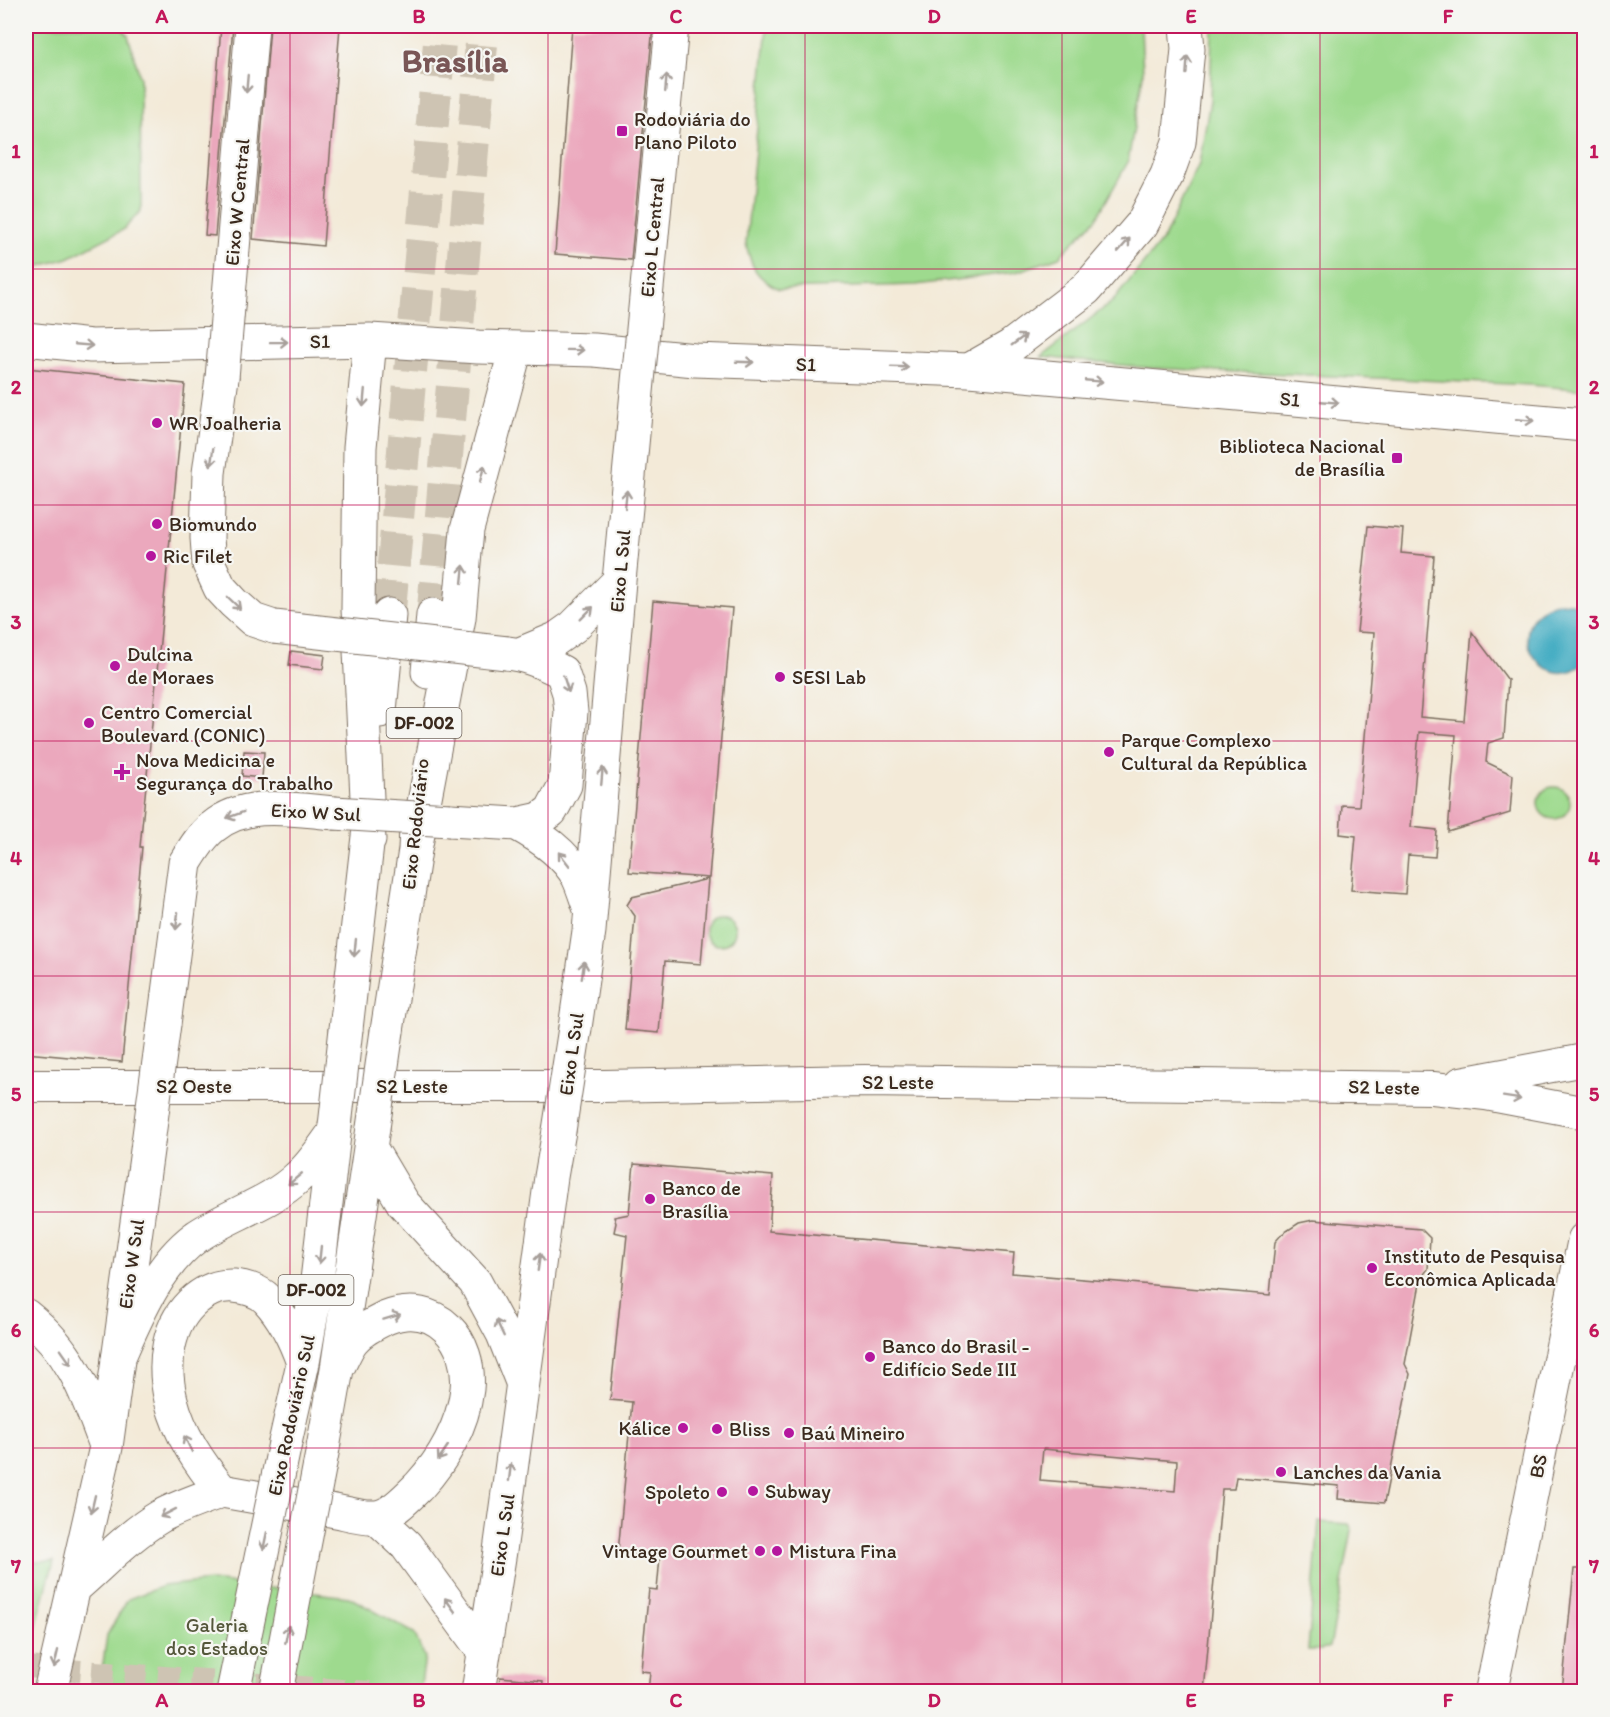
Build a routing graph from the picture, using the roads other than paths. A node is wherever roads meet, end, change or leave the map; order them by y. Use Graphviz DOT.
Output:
graph roads {
  1 [pos="252,26"];
  2 [pos="672,26"];
  3 [pos="1186,26"];
  4 [pos="26,339"];
  5 [pos="370,340"];
  6 [pos="516,348"];
  7 [pos="969,370"];
  8 [pos="222,378"];
  9 [pos="635,413"];
  10 [pos="1584,425"];
  11 [pos="619,581"];
  12 [pos="389,615"];
  13 [pos="433,615"];
  14 [pos="514,653"];
  15 [pos="517,824"];
  16 [pos="369,840"];
  17 [pos="415,850"];
  18 [pos="591,911"];
  19 [pos="387,1031"];
  20 [pos="1581,1061"];
  21 [pos="26,1086"];
  22 [pos="362,1086"];
  23 [pos="1433,1088"];
  24 [pos="1582,1112"];
  25 [pos="334,1130"];
  26 [pos="372,1138"];
  27 [pos="1584,1239"];
  28 [pos="26,1315"];
  29 [pos="118,1359"];
  30 [pos="303,1363"];
  31 [pos="337,1369"];
  32 [pos="522,1382"];
  33 [pos="106,1447"];
  34 [pos="222,1491"];
  35 [pos="377,1518"];
  36 [pos="74,1588"];
  37 [pos="484,1652"];
  38 [pos="50,1692"];
  39 [pos="233,1692"];
  40 [pos="276,1692"];
  41 [pos="478,1692"];
  42 [pos="1491,1692"];
  1 -- 8 [label="main road, Eixo W Central, one-way, bridge"];
  9 -- 2 [label="main road, Eixo L Central, one-way, bridge"];
  7 -- 3 [label="main road, one-way"];
  4 -- 5 [label="main road, S1, one-way"];
  5 -- 6 [label="main road, S1"];
  5 -- 16 [label="main road, one-way"];
  6 -- 7 [label="main road, S1, one-way"];
  17 -- 6 [label="main road, one-way"];
  7 -- 10 [label="main road, S1, one-way"];
  8 -- 14 [label="main road, Eixo W Sul, one-way, bridge"];
  11 -- 9 [label="main road, Eixo L Sul, one-way"];
  14 -- 11 [label="main road, one-way"];
  18 -- 11 [label="main road, Eixo L Sul, one-way"];
  12 -- 16 [label="main road, DF-002"];
  13 -- 17 [label="main road, Eixo Rodoviário / DF-002"];
  14 -- 15 [label="main road, Eixo W Sul, one-way"];
  18 -- 15 [label="main road, one-way"];
  15 -- 29 [label="main road, Eixo W Sul, one-way, bridge"];
  16 -- 25 [label="main road, Eixo Rodoviário Sul / DF-002, one-way, bridge"];
  17 -- 19 [label="main road, Eixo Rodoviário / DF-002"];
  32 -- 18 [label="main road, Eixo L Sul, one-way, bridge"];
  19 -- 26 [label="main road, Eixo Rodoviário Sul / DF-002, bridge"];
  20 -- 23 [label="main road, S2 Leste"];
  20 -- 24 [label="main road"];
  21 -- 22 [label="main road, S2 Oeste"];
  22 -- 23 [label="main road, S2 Leste"];
  23 -- 24 [label="main road, S2 Leste, one-way"];
  25 -- 29 [label="main road, one-way"];
  25 -- 30 [label="main road, Eixo Rodoviário Sul / DF-002, one-way"];
  26 -- 31 [label="main road, Eixo Rodoviário Sul / DF-002"];
  32 -- 26 [label="main road, one-way"];
  27 -- 42 [label="main road, BS"];
  28 -- 33 [label="main road, one-way"];
  29 -- 33 [label="main road, Eixo W Sul"];
  34 -- 30 [label="main road, one-way"];
  30 -- 39 [label="main road, Eixo Rodoviário Sul / DF-002, one-way, bridge"];
  31 -- 35 [label="main road, one-way"];
  40 -- 31 [label="main road, Eixo Rodoviário Sul / DF-002, one-way, bridge"];
  37 -- 32 [label="main road, Eixo L Sul, one-way"];
  33 -- 36 [label="main road, Eixo W Sul, one-way"];
  34 -- 35 [label="main road"];
  34 -- 36 [label="main road, one-way"];
  37 -- 35 [label="main road, one-way"];
  36 -- 38 [label="main road, Eixo W Sul, one-way"];
  37 -- 41 [label="main road, Eixo L Sul"];
}
